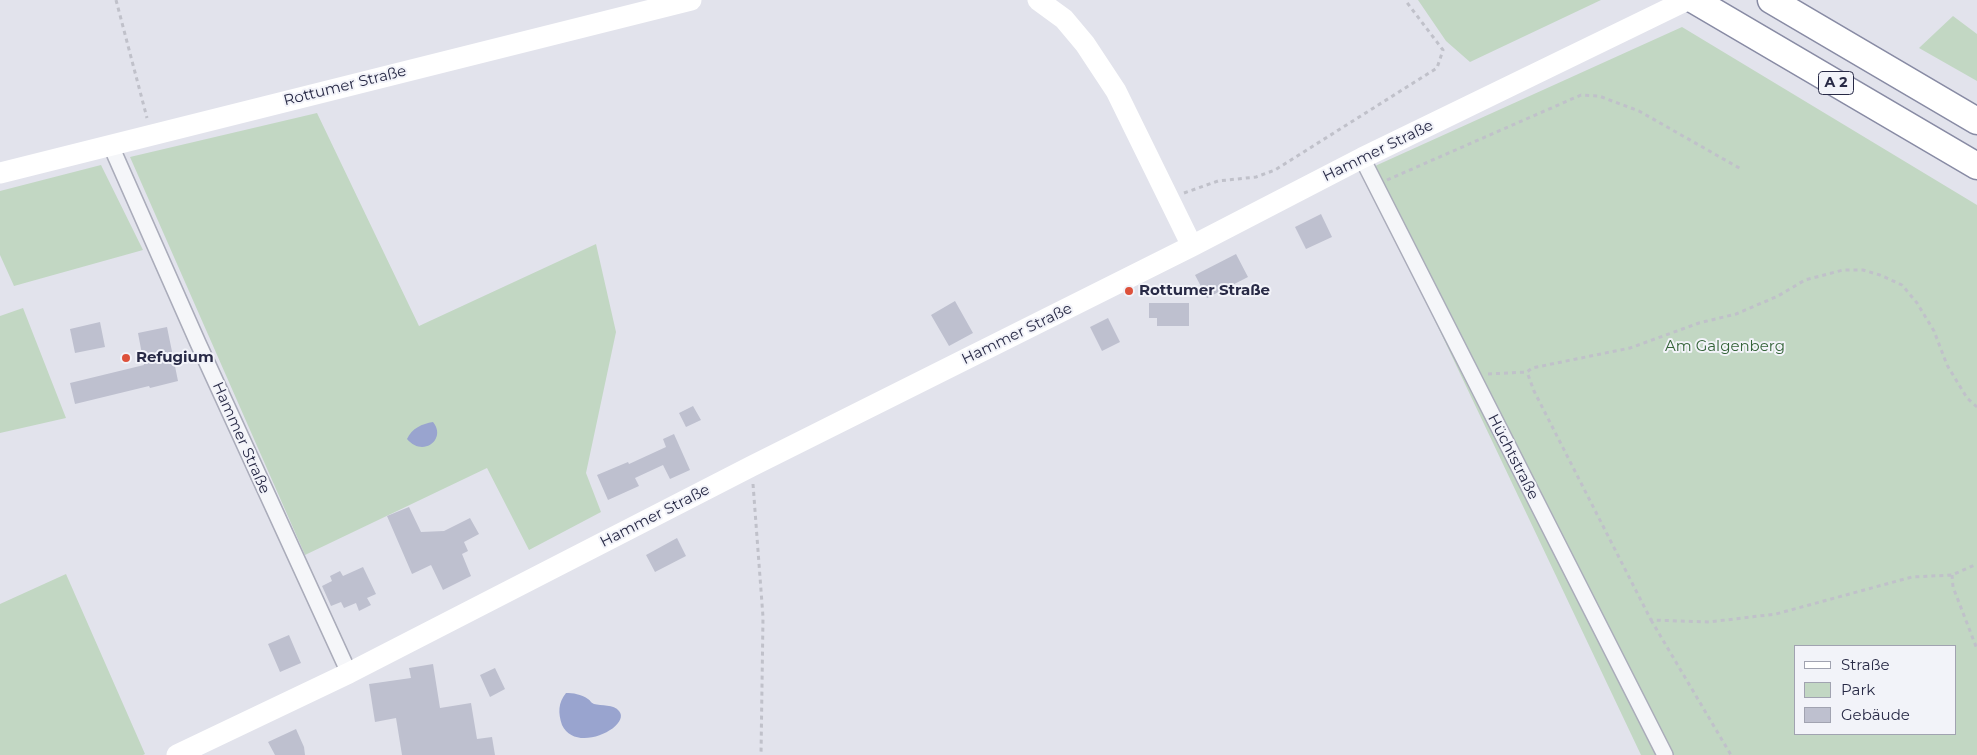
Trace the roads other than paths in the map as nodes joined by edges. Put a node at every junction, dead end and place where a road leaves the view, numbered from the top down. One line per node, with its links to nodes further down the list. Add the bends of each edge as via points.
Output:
1 (691, 0): 7 (main road, Rottumer Straße)
2 (1038, 0): 11 (main road, via 1064,19 1086,44 1116,90)
3 (1686, 0): 8 (main road, Hammer Straße)
4 (1694, 0): 9 (highway, A 2)
5 (1771, 0): 6 (highway, A 2)
6 (1977, 121)
7 (111, 146): 10 (main road, Rottumer Straße); 12 (street, Hammer Straße)
8 (1362, 158): 11 (main road, Hammer Straße); 14 (street, Hüchtstraße)
9 (1977, 166)
10 (0, 173)
11 (1192, 246): 12 (main road, Hammer Straße, via 752,466)
12 (349, 673): 13 (main road, Hammer Straße)
13 (177, 755)
14 (1665, 755)

